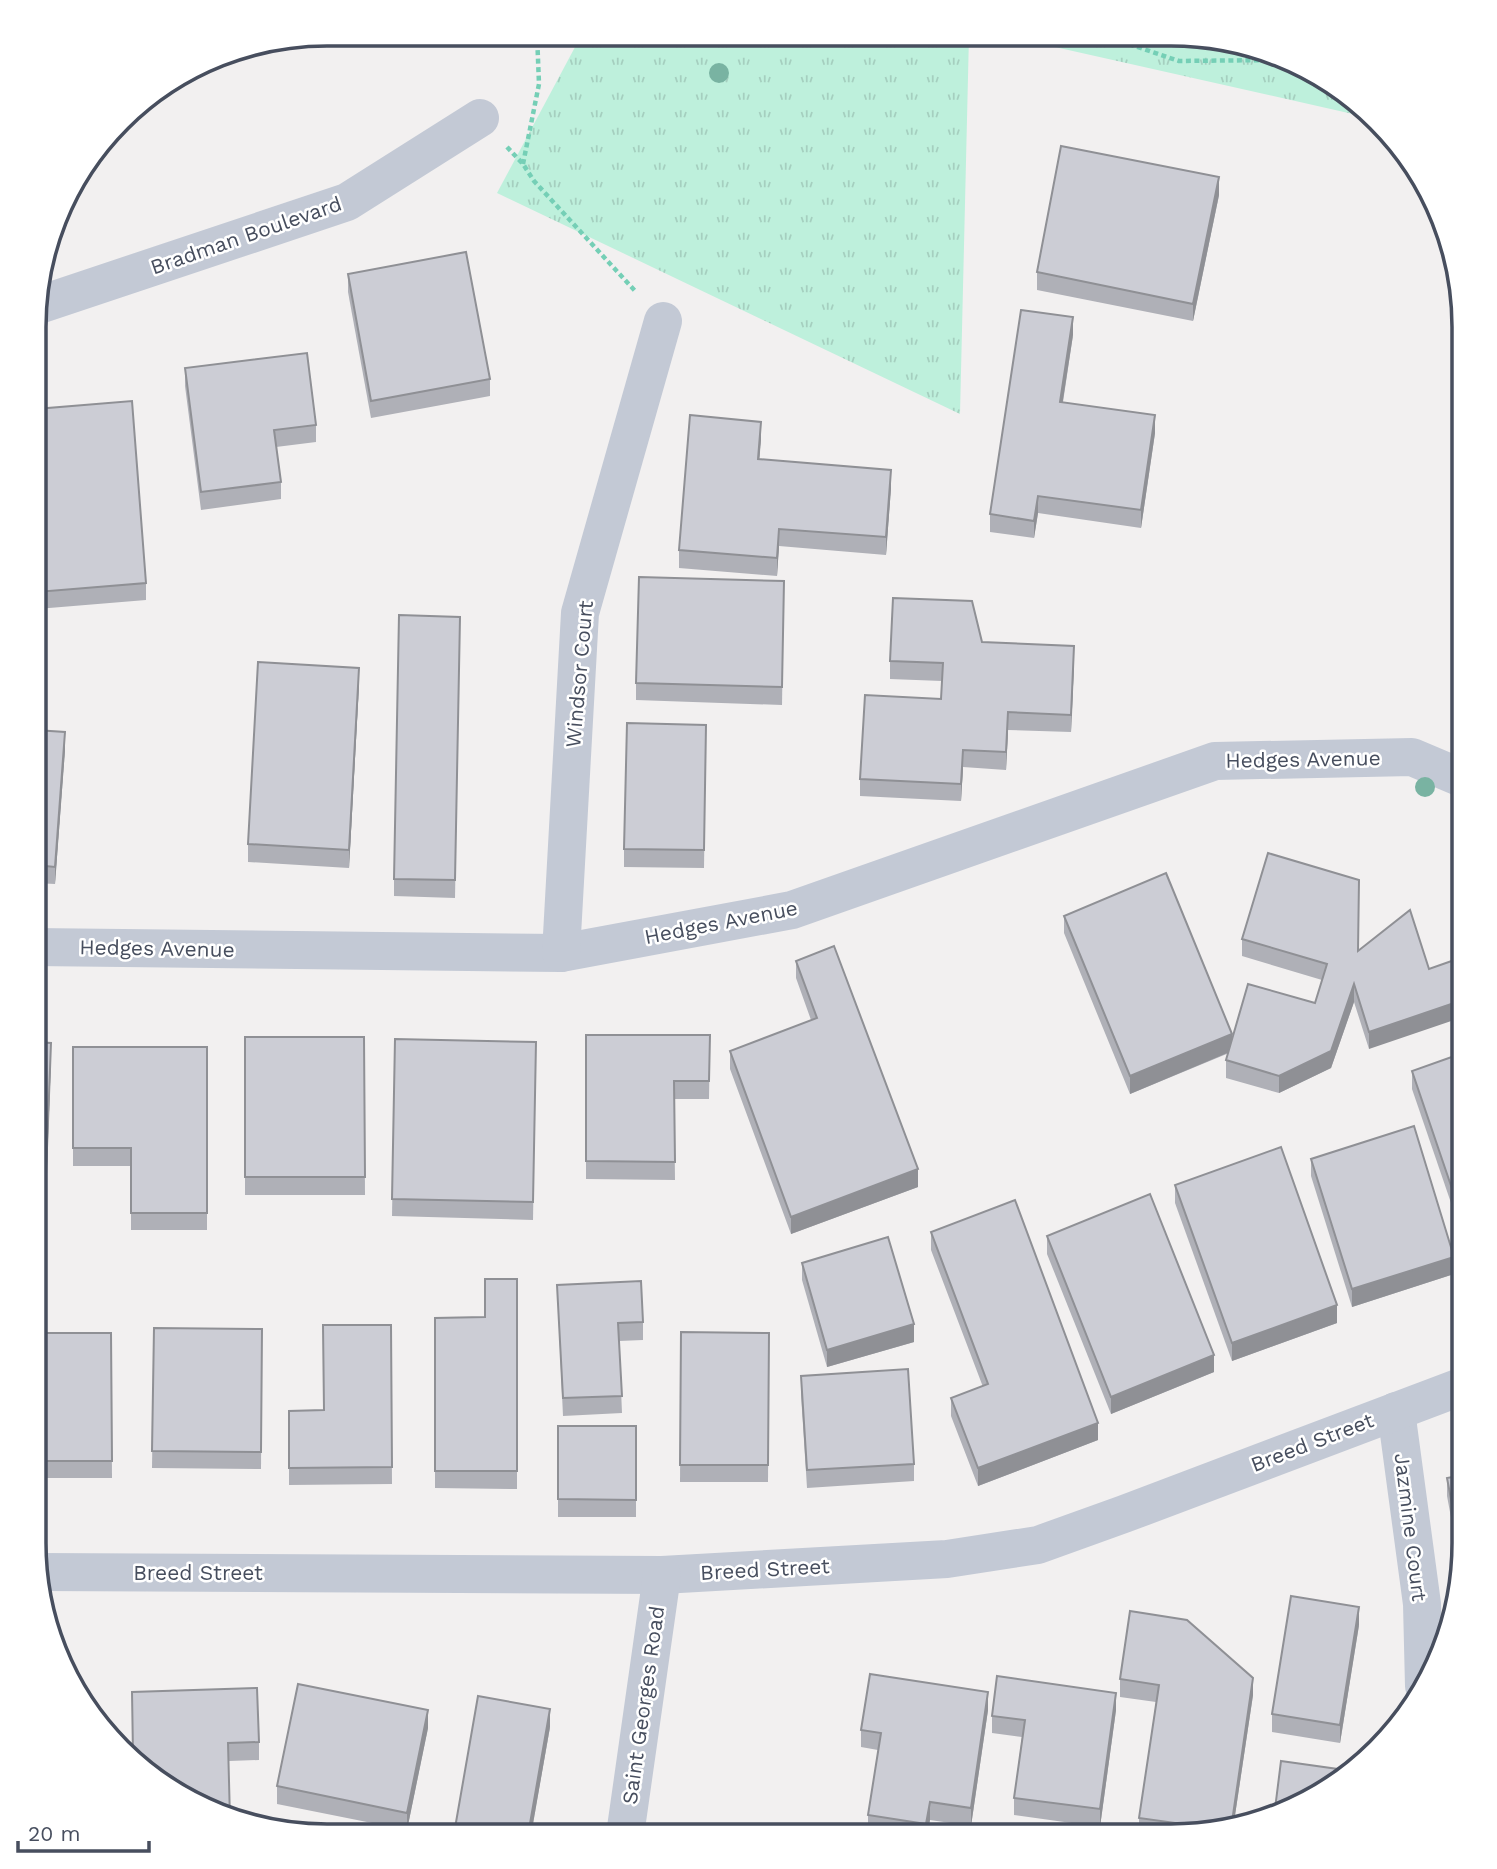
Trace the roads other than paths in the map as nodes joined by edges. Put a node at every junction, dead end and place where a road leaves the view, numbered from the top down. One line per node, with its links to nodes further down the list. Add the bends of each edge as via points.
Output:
1 (480, 118): 2 (street, Bradman Boulevard, via 347,202)
2 (47, 302)
3 (663, 321): 6 (street, Windsor Court, via 580,613)
4 (1452, 774): 6 (street, Hedges Avenue, via 1412,757 1215,761 792,911)
5 (46, 947): 6 (street, Hedges Avenue)
6 (561, 953)
7 (1452, 1390): 8 (street, Breed Street)
8 (1396, 1411): 10 (street, Breed Street, via 1038,1545 947,1559); 11 (street, Jazmine Court, via 1422,1604)
9 (47, 1572): 10 (street, Breed Street)
10 (662, 1575): 12 (street, Saint Georges Road)
11 (1424, 1666)
12 (627, 1824)

